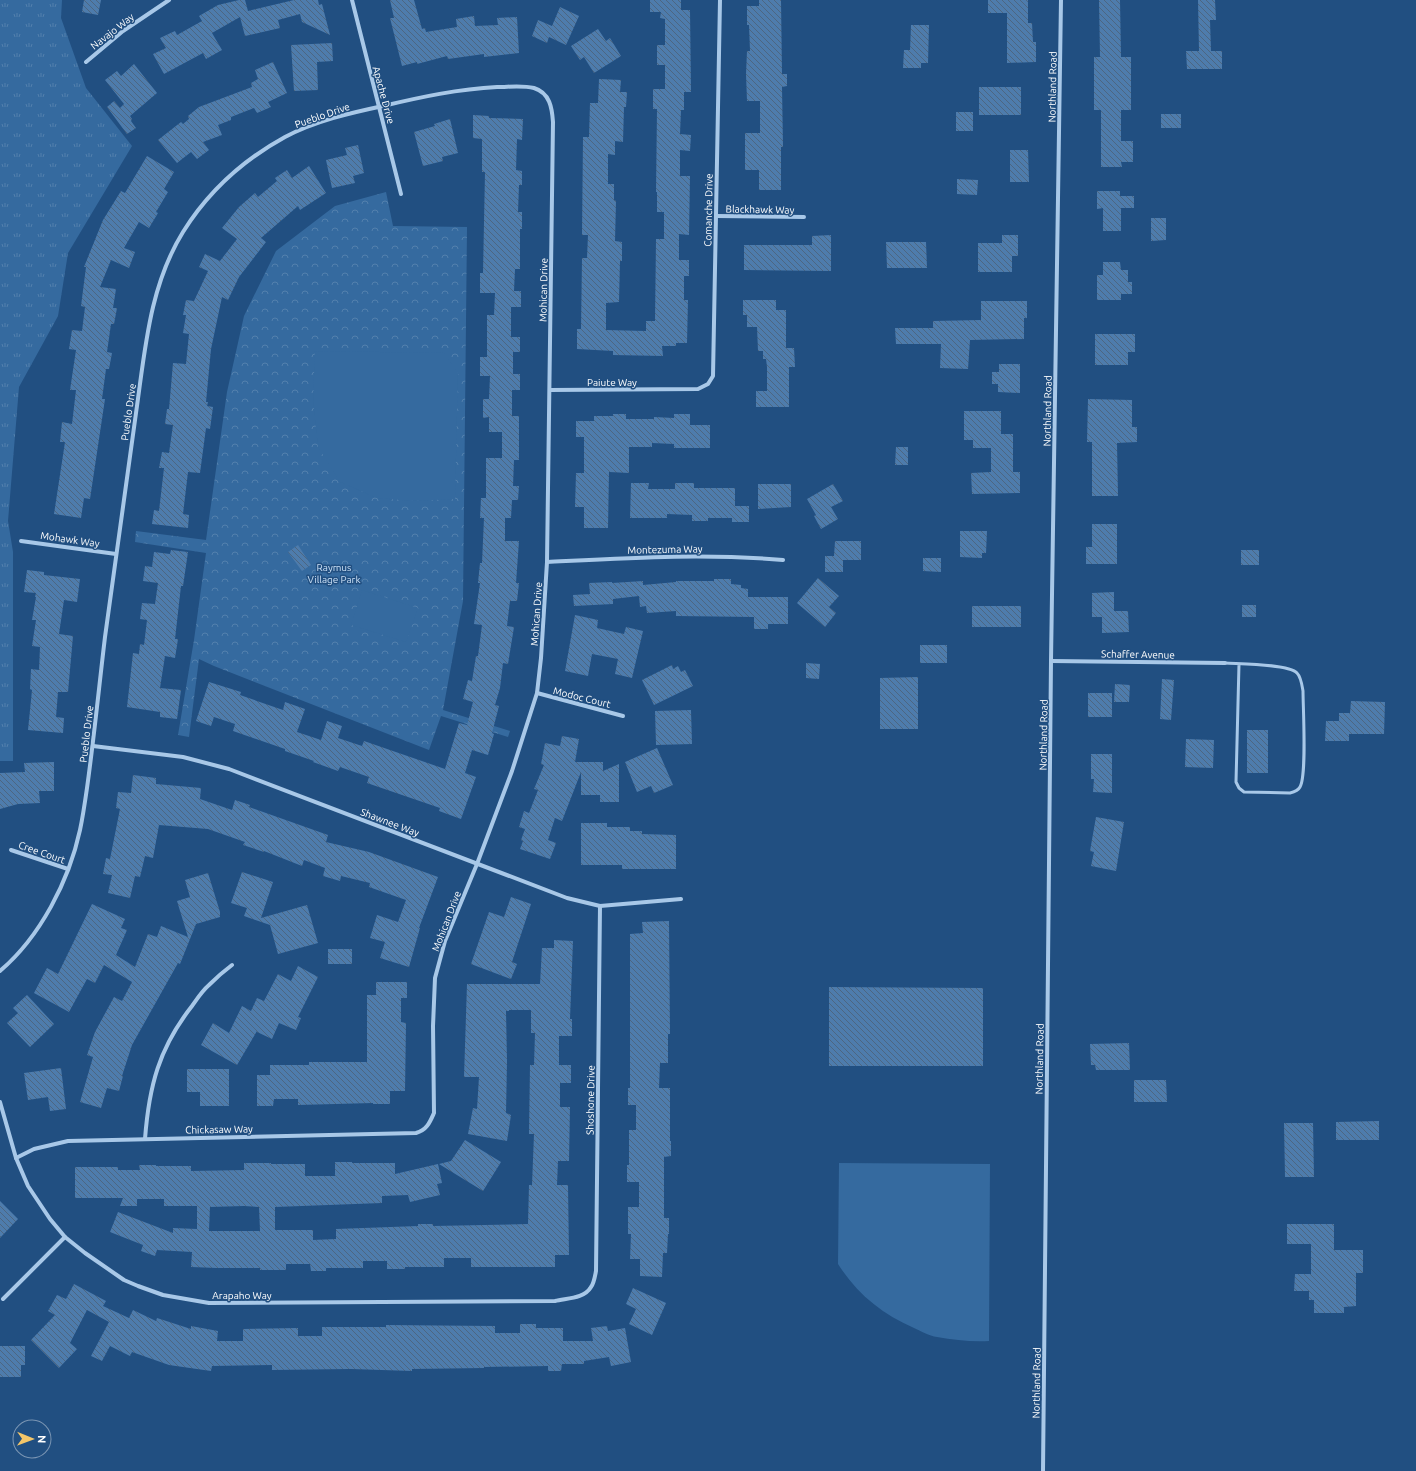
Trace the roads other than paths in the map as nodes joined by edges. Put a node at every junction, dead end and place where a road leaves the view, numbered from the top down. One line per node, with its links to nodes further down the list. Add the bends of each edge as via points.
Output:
1 (169, 0): 5 (street, Navajo Way, via 123,31)
2 (352, 0): 7 (street, Apache Drive)
3 (720, 0): 9 (street, Comanche Drive)
4 (1061, 0): 17 (street, Northland Road)
5 (86, 62)
6 (534, 88): 7 (street, Pueblo Drive, via 518,86 458,90); 12 (street, Mohican Drive, via 549,99 553,122)
7 (380, 107): 8 (street, Apache Drive); 14 (street, Pueblo Drive, via 311,125 286,136 253,157 221,184 183,232 164,269 148,324)
8 (401, 194)
9 (716, 216): 10 (street, Blackhawk Way); 11 (street, Comanche Drive, via 713,376 708,384 698,389)
10 (804, 217)
11 (675, 389): 12 (street, Paiute Way)
12 (550, 390): 16 (street, Mohican Drive)
13 (21, 541): 14 (street, Mohawk Way)
14 (116, 554): 22 (street, Pueblo Drive)
15 (783, 560): 16 (street, Montezuma Way, via 740,556)
16 (547, 562): 20 (street, Mohican Drive)
17 (1051, 661): 18 (street, Schaffer Avenue); 37 (street, Northland Road)
18 (1225, 663): 19 (lane)
19 (1238, 664): 19 (lane, via 1286,668 1297,673 1302,682 1304,774 1300,788 1296,792 1244,792 1238,788)
20 (537, 693): 21 (street, Modoc Court); 24 (street, Mohican Drive, via 512,771)
21 (623, 716)
22 (93, 746): 24 (street, Shawnee Way, via 183,757 229,769); 25 (street, Pueblo Drive, via 80,832)
23 (11, 850): 25 (street, Cree Court)
24 (477, 864): 27 (street, Shawnee Way, via 567,898); 31 (street, Mohican Drive, via 445,941 435,978 434,1113)
25 (68, 869): 29 (street, Pueblo Drive, via 52,906 36,932)
26 (681, 899): 27 (street, Shawnee Way)
27 (600, 906): 35 (street, Shoshone Drive, via 596,1271 592,1286)
28 (232, 965): 32 (street, via 208,986 182,1019 163,1051 152,1082)
29 (0, 971)
30 (0, 1102): 33 (street, Arapaho Way)
31 (425, 1128): 32 (street, Chickasaw Way, via 416,1133)
32 (145, 1139): 33 (street, Chickasaw Way, via 68,1141 34,1149)
33 (16, 1158): 34 (street, Arapaho Way, via 28,1186)
34 (65, 1237): 35 (street, Arapaho Way, via 124,1280 163,1296 209,1303 555,1301); 36 (street)
35 (587, 1292)
36 (3, 1299)
37 (1043, 1471)

